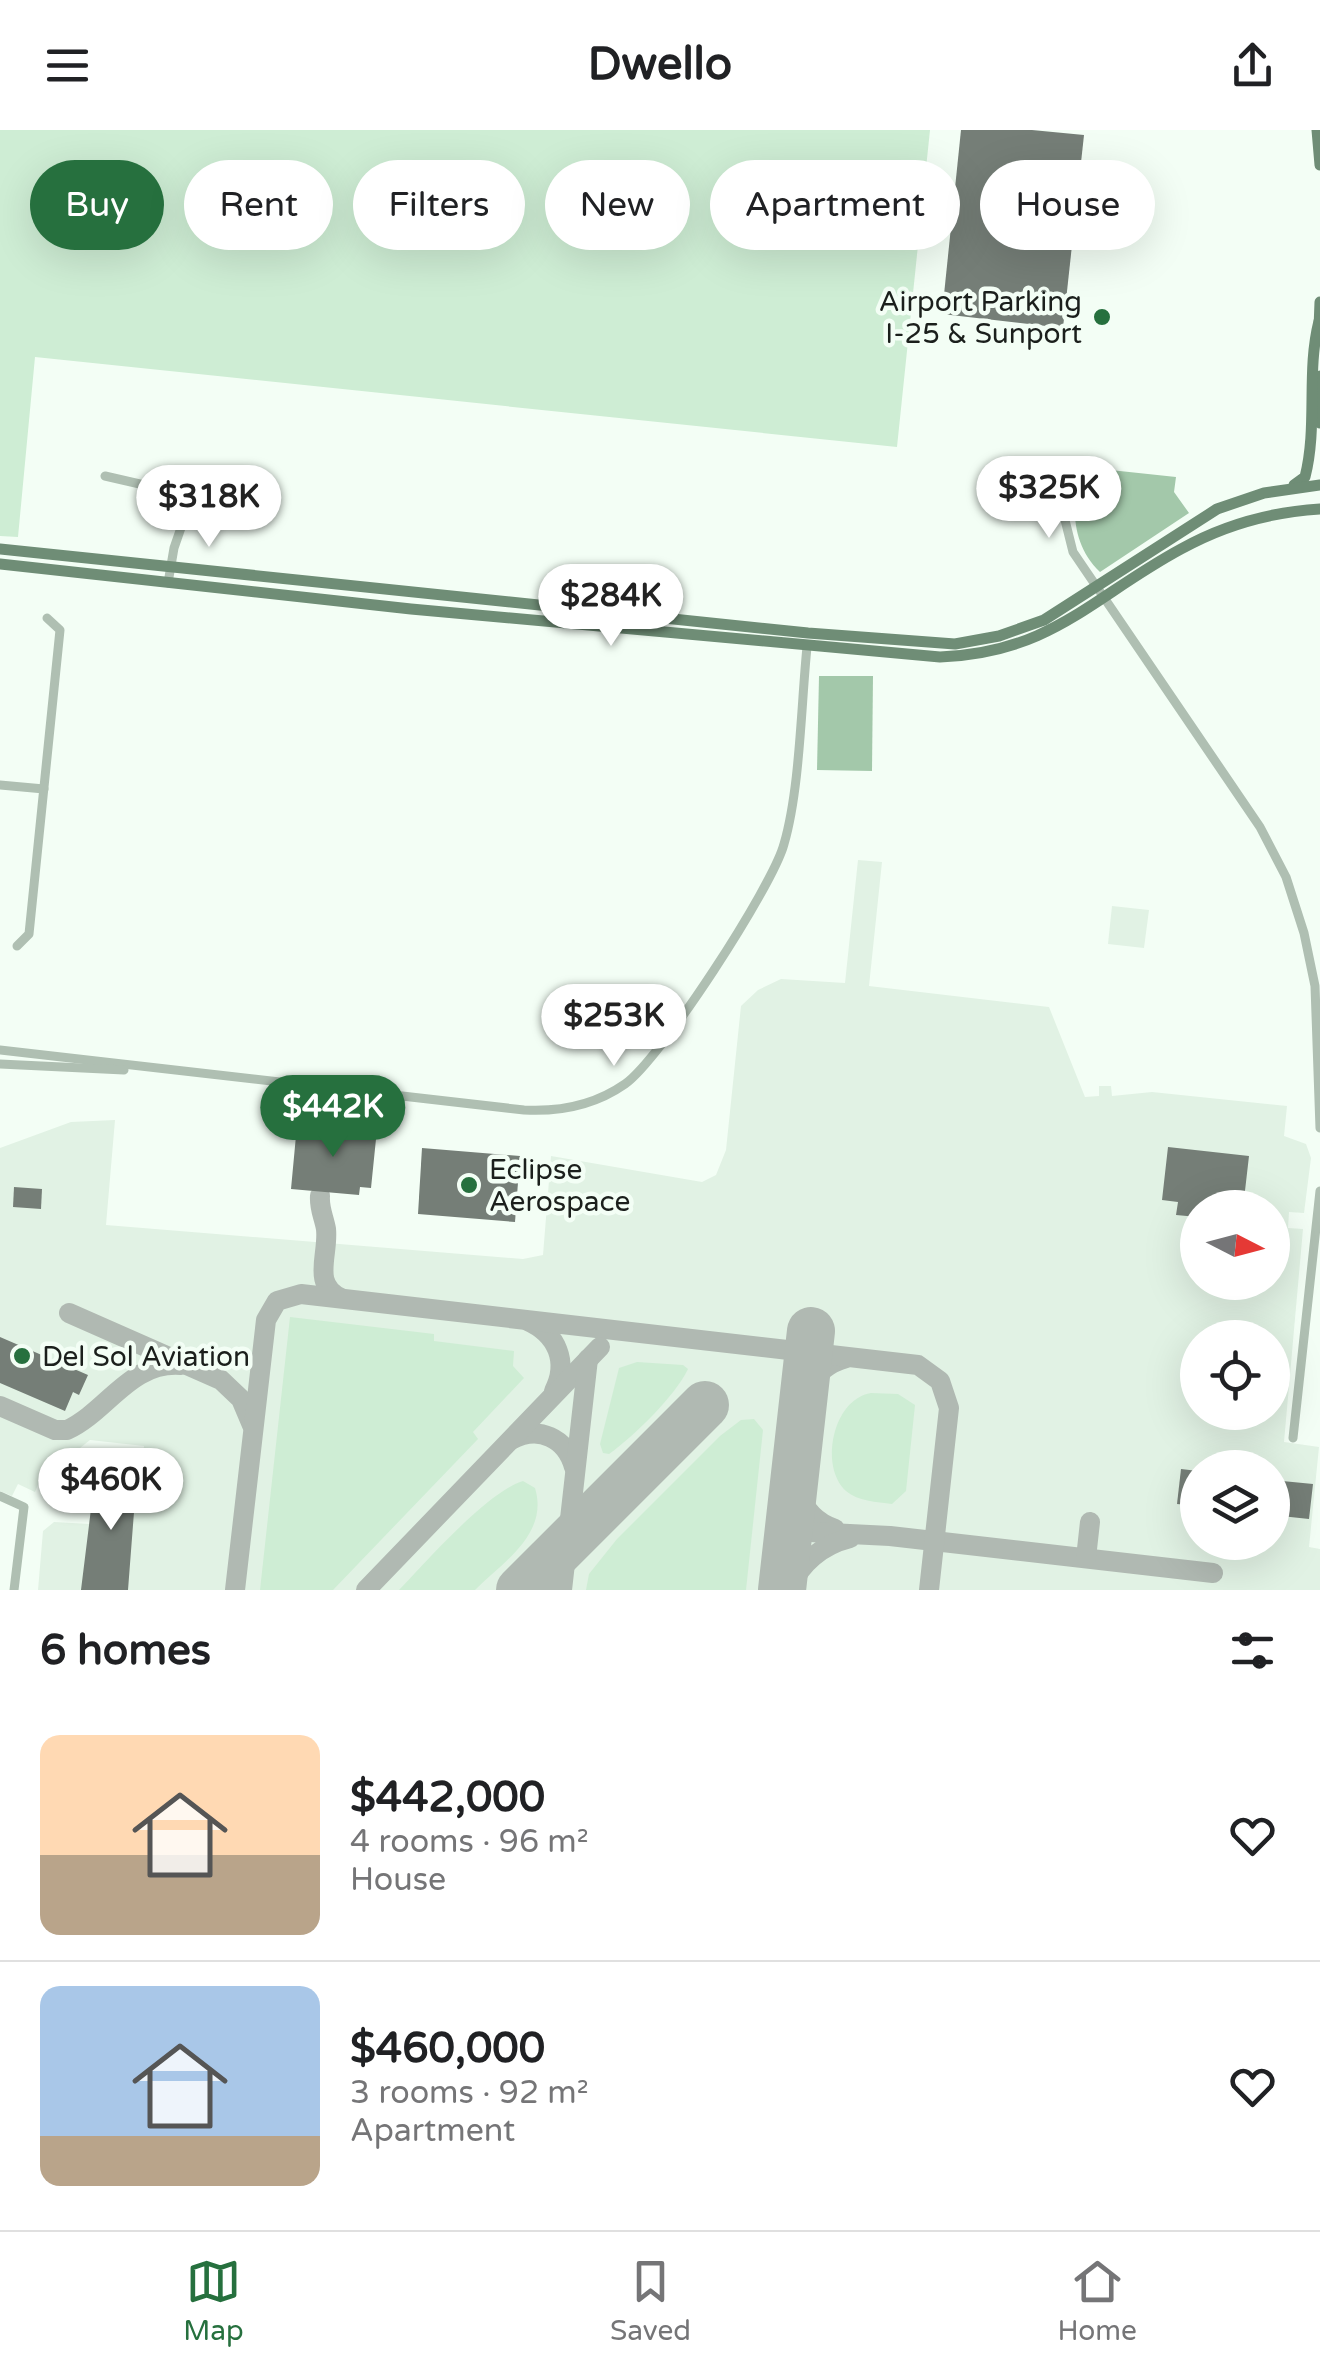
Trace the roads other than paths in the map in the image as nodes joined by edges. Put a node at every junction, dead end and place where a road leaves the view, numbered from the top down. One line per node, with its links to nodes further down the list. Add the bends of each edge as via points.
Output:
1 (1318, 130): 2 (main road)
2 (1320, 165)
3 (1320, 302): 4 (main road)
4 (1318, 321): 5 (main road); 9 (main road, via 1308,466 1300,481)
5 (1320, 423)
6 (1067, 464): 15 (street, via 1066,532)
7 (105, 476): 13 (street, via 192,496)
8 (1320, 485): 9 (main road)
9 (1280, 490): 15 (main road, via 1202,517)
10 (1320, 509): 15 (main road, via 1255,519 1209,535)
11 (0, 549): 13 (main road)
12 (0, 564): 14 (main road)
13 (170, 566): 14 (street); 17 (main road)
14 (168, 583): 18 (main road)
15 (1100, 594): 17 (main road, via 1029,626 970,642); 18 (main road, via 1050,632 987,653 924,657); 25 (street, via 1260,828 1291,890 1314,986)
16 (47, 618): 20 (street, via 60,630)
17 (808, 633): 18 (main road)
18 (807, 647): 24 (street, via 781,855 657,1052 626,1084 576,1106 538,1111)
19 (0, 785): 20 (street)
20 (44, 789): 21 (street, via 29,934)
21 (17, 946)
22 (0, 1050): 24 (street)
23 (0, 1066): 24 (street)
24 (146, 1070)
25 (1320, 1128)
26 (1320, 1191): 27 (street)
27 (1293, 1438)
28 (0, 1496): 29 (street, via 24,1507)
29 (14, 1590)

